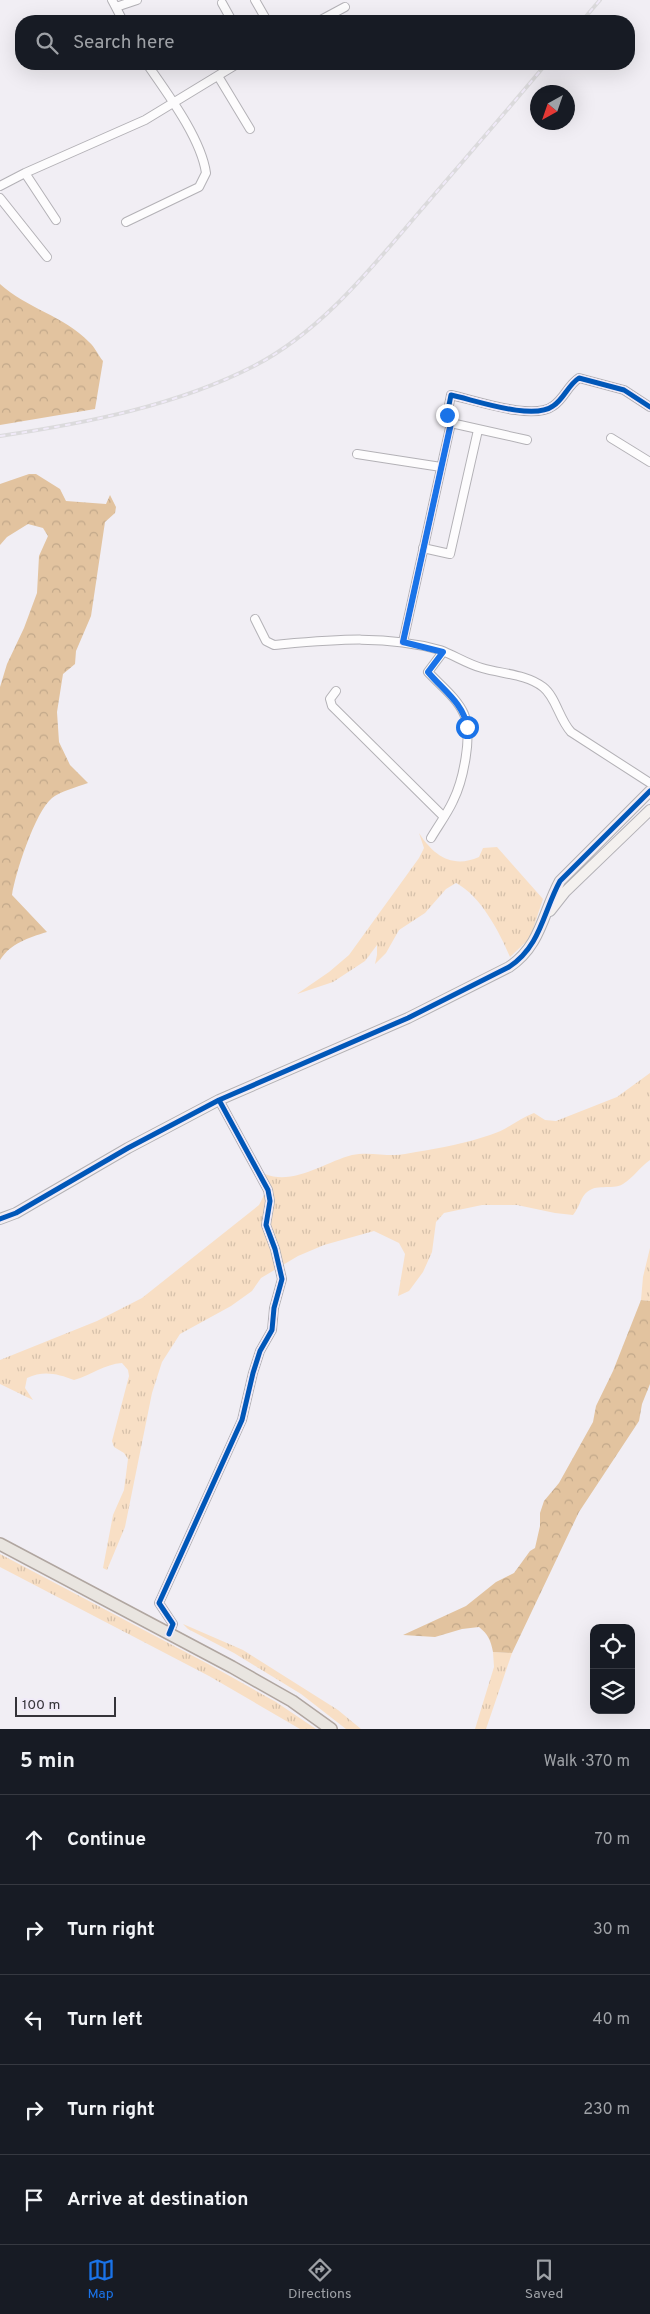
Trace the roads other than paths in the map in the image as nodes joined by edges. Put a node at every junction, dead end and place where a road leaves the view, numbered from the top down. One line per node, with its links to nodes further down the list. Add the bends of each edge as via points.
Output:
1 (137, 0): 4 (street)
2 (255, 0): 7 (street)
3 (222, 2): 6 (street)
4 (114, 4)
5 (345, 7): 8 (street)
6 (229, 15)
7 (264, 15)
8 (330, 15)
9 (151, 70): 12 (street)
10 (228, 70): 11 (street)
11 (218, 76): 12 (street); 13 (street)
12 (174, 103): 14 (street, via 117,133); 18 (street, via 204,165 204,180 199,187)
13 (250, 129)
14 (25, 173): 15 (street); 17 (street)
15 (0, 186)
16 (0, 198): 19 (street)
17 (56, 220)
18 (126, 222)
19 (47, 257)
20 (650, 407): 21 (street, via 624,390 580,378 574,381 560,401 542,412 528,412 451,395 447,415)
21 (451, 423): 22 (street); 27 (street)
22 (478, 430): 24 (street); 28 (street, via 450,554)
23 (611, 438): 26 (street)
24 (527, 440)
25 (356, 454): 27 (street)
26 (650, 462)
27 (441, 467): 28 (street)
28 (423, 548): 30 (street)
29 (254, 619): 30 (street, via 266,641 274,645 356,638)
30 (403, 642): 31 (street)
31 (443, 652): 33 (street, via 543,687 563,724 571,732); 36 (street, via 428,672 460,706 467,732 460,783)
32 (336, 691): 36 (street, via 330,699 332,706)
33 (650, 783)
34 (648, 796): 38 (street, via 560,881)
35 (650, 810): 38 (street, via 570,886)
36 (444, 817): 37 (street)
37 (431, 838)
38 (546, 916): 39 (street, via 522,959 510,968 408,1018)
39 (219, 1100): 40 (street, via 128,1148 24,1209); 42 (street, via 268,1190 270,1200 266,1226 282,1279 272,1330 252,1373 242,1420 160,1603 173,1624)
40 (0, 1219)
41 (0, 1544): 42 (main road)
42 (170, 1634): 43 (main road, via 292,1701)
43 (331, 1729)

